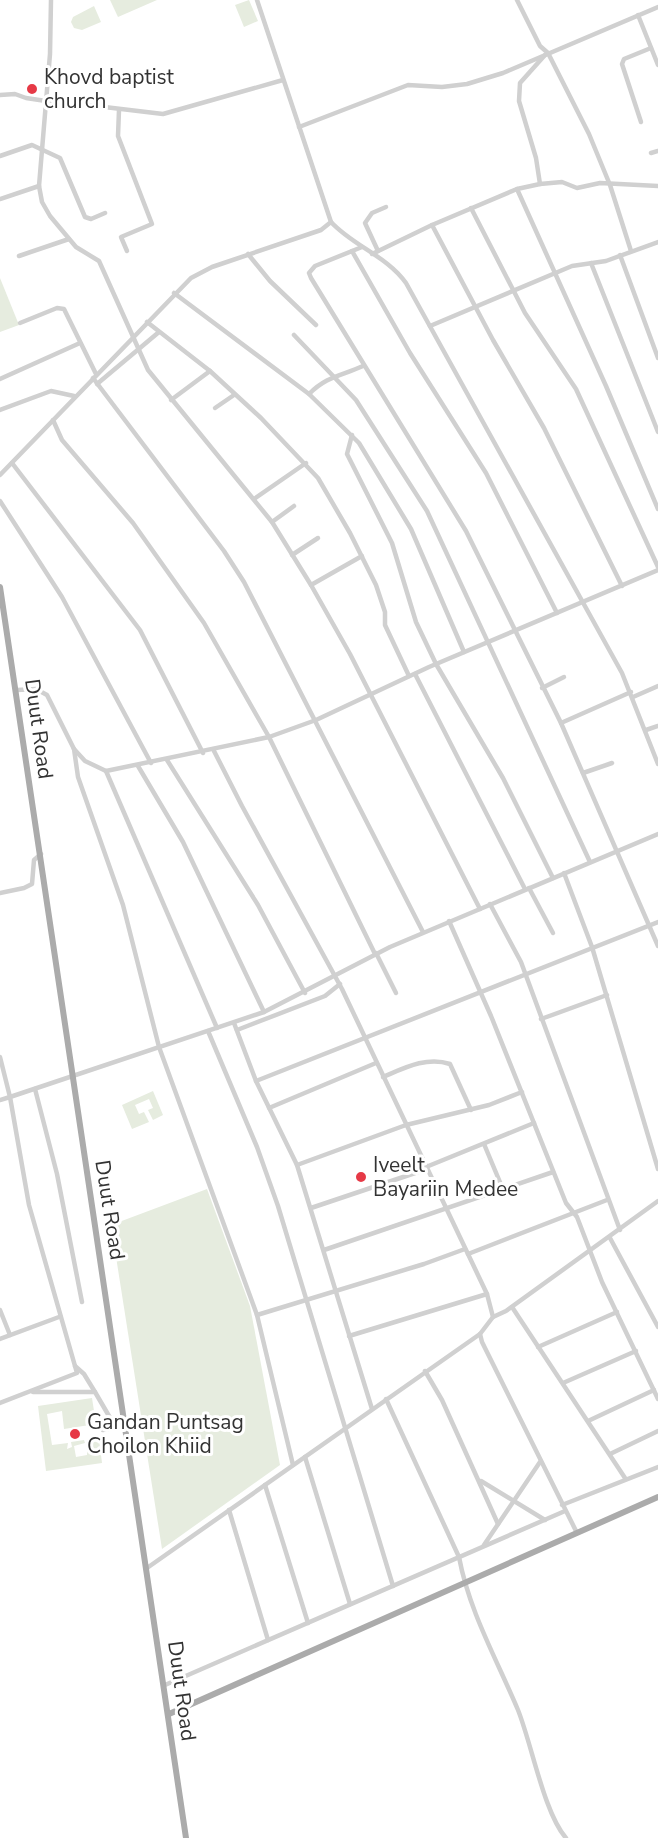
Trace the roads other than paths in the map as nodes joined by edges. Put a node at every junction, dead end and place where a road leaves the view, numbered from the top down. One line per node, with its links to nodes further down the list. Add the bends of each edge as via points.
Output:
1 (51, 0): 11 (street)
2 (257, 0): 9 (street)
3 (517, 0): 7 (street, via 540,46)
4 (658, 6): 5 (street)
5 (638, 15): 6 (street); 7 (street)
6 (651, 48): 8 (street); 13 (street, via 624,59 622,64)
7 (548, 52): 14 (street, via 467,84 408,85); 19 (street, via 520,83 519,101); 20 (street, via 589,134)
8 (658, 65)
9 (283, 80): 12 (street, via 168,114); 14 (street)
10 (0, 95): 11 (street)
11 (46, 100): 12 (street); 15 (street)
12 (119, 110): 33 (street, via 118,136 152,224 121,237)
13 (640, 122)
14 (299, 127): 28 (street)
15 (42, 149): 18 (street, via 29,145); 21 (street); 27 (street, via 63,161 85,217 91,219)
16 (658, 151): 17 (street)
17 (651, 153)
18 (0, 156)
19 (540, 184): 20 (street, via 562,182 577,188); 23 (street)
20 (609, 185): 22 (street); 36 (street)
21 (39, 186): 24 (street); 30 (street, via 47,211)
22 (658, 186)
23 (517, 189): 26 (street); 42 (street)
24 (0, 200)
25 (386, 207): 35 (street, via 372,213 365,223)
26 (471, 208): 29 (street); 43 (street)
27 (105, 213)
28 (331, 222): 32 (street); 37 (street, via 321,230)
29 (432, 225): 35 (street); 45 (street)
30 (69, 238): 40 (street); 52 (street, via 99,261)
31 (658, 242): 36 (street)
32 (362, 247): 34 (street); 38 (street)
33 (127, 251)
34 (352, 251): 56 (street, via 315,266 309,273); 87 (street, via 410,353 486,473)
35 (378, 251): 38 (street)
36 (631, 251): 39 (street)
37 (248, 254): 44 (street, via 203,271); 48 (street)
38 (372, 254): 49 (street, via 403,279)
39 (621, 255): 41 (street); 55 (street)
40 (20, 256)
41 (591, 263): 42 (street); 69 (street)
42 (554, 274): 43 (street); 77 (street)
43 (514, 292): 45 (street); 82 (street, via 576,389)
44 (174, 293): 46 (street); 62 (street)
45 (475, 308): 49 (street); 84 (street, via 544,428)
46 (147, 322): 50 (street); 52 (street)
47 (20, 324): 53 (street, via 57,308 64,309)
48 (316, 325)
49 (430, 326): 86 (street)
50 (159, 332): 54 (street); 57 (street)
51 (294, 335): 59 (street)
52 (132, 337): 54 (street); 58 (street)
53 (80, 343): 58 (street); 60 (street)
54 (139, 348): 61 (street); 65 (street, via 148,370)
55 (658, 358)
56 (363, 366): 59 (street); 88 (street, via 466,531)
57 (210, 371): 63 (street); 65 (street)
58 (95, 376): 61 (street); 64 (street)
59 (332, 377): 62 (street); 89 (street, via 375,426 427,511)
60 (0, 379)
61 (97, 384): 100 (street, via 234,566)
62 (309, 394): 70 (street)
63 (234, 395): 66 (street); 72 (street)
64 (74, 396): 67 (street, via 51,391); 68 (street)
65 (171, 400): 74 (street)
66 (215, 408)
67 (0, 410)
68 (53, 420): 71 (street); 104 (street, via 62,440 169,570 204,622)
69 (658, 432)
70 (352, 435): 90 (street, via 411,529); 91 (street, via 347,454 392,543 416,622)
71 (12, 463): 73 (street); 107 (street, via 140,630)
72 (306, 463): 74 (street); 81 (street, via 334,503)
73 (0, 475)
74 (254, 499): 78 (street)
75 (0, 501): 109 (street, via 62,597)
76 (294, 506): 78 (street)
77 (658, 509)
78 (272, 522): 80 (street)
79 (318, 538): 80 (street)
80 (292, 555): 83 (street)
81 (362, 556): 83 (street); 93 (street)
82 (658, 568): 84 (street)
83 (311, 585): 98 (street)
84 (622, 586): 86 (street)
85 (0, 587): 97 (main road, Duut Road)
86 (583, 602): 87 (street); 99 (street)
87 (557, 613): 88 (street)
88 (513, 632): 89 (street); 96 (street)
89 (489, 642): 90 (street); 118 (street)
90 (464, 652): 91 (street)
91 (436, 664): 92 (street); 120 (street, via 503,778)
92 (415, 674): 93 (street); 121 (street)
93 (409, 676): 98 (street)
94 (564, 677): 96 (street)
95 (658, 686): 99 (street)
96 (542, 688): 101 (street)
97 (17, 690): 105 (street, via 36,689 46,695); 117 (main road, Duut Road)
98 (370, 694): 100 (street); 124 (street)
99 (632, 694): 101 (street); 103 (street)
100 (316, 720): 104 (street); 128 (street)
101 (561, 723): 114 (street)
102 (658, 726): 103 (street)
103 (645, 730): 111 (street)
104 (269, 737): 106 (street); 132 (street)
105 (74, 749): 113 (street, via 85,761); 147 (street, via 78,777 123,905)
106 (214, 751): 107 (street); 134 (street)
107 (203, 753): 108 (street)
108 (166, 760): 109 (street); 137 (street, via 258,904)
109 (151, 763): 112 (street)
110 (612, 763): 114 (street)
111 (658, 764)
112 (138, 766): 113 (street); 140 (street, via 183,842)
113 (106, 771): 143 (street)
114 (583, 773): 116 (street)
115 (658, 834): 116 (street)
116 (617, 851): 118 (street); 127 (street)
117 (40, 854): 122 (street, via 34,860 32,884); 150 (main road, Duut Road)
118 (590, 862): 119 (street)
119 (564, 873): 120 (street); 130 (street)
120 (553, 878): 121 (street)
121 (527, 889): 123 (street); 129 (street)
122 (0, 892)
123 (490, 904): 124 (street); 133 (street)
124 (480, 909): 125 (street)
125 (449, 921): 128 (street); 136 (street)
126 (658, 922): 127 (street)
127 (650, 926): 130 (street); 131 (street)
128 (423, 932): 132 (street)
129 (553, 933)
130 (592, 946): 133 (street); 139 (street)
131 (658, 946)
132 (376, 954): 134 (street); 138 (street)
133 (525, 974): 136 (street); 141 (street)
134 (335, 976): 135 (street); 137 (street)
135 (340, 984): 144 (street, via 325,996); 146 (street)
136 (481, 992): 146 (street); 154 (street)
137 (305, 993): 140 (street)
138 (396, 993)
139 (607, 995): 141 (street); 164 (street)
140 (264, 1012): 142 (street)
141 (541, 1019): 167 (street)
142 (234, 1023): 143 (street); 144 (street)
143 (218, 1028): 145 (street)
144 (237, 1030): 152 (street)
145 (208, 1031): 147 (street); 179 (street, via 257,1147)
146 (365, 1038): 149 (street); 152 (street)
147 (159, 1047): 150 (street); 184 (street)
148 (0, 1057): 155 (street)
149 (376, 1063): 151 (street); 157 (street)
150 (73, 1076): 153 (street); 205 (main road, Duut Road)
151 (383, 1077): 158 (street, via 424,1062 450,1064); 160 (street)
152 (256, 1081): 157 (street)
153 (35, 1089): 155 (street); 180 (street, via 57,1174)
154 (522, 1092): 158 (street); 159 (street)
155 (10, 1097): 156 (street); 185 (street, via 29,1205)
156 (0, 1100)
157 (269, 1108): 162 (street)
158 (471, 1110): 160 (street)
159 (534, 1123): 161 (street); 165 (street)
160 (406, 1125): 162 (street); 163 (street)
161 (484, 1144): 163 (street); 166 (street)
162 (297, 1165): 169 (street)
163 (427, 1168): 169 (street); 170 (street)
164 (658, 1169)
165 (553, 1172): 166 (street); 171 (street)
166 (502, 1187): 170 (street)
167 (607, 1200): 171 (street); 172 (street)
168 (658, 1201): 172 (street)
169 (311, 1208): 174 (street)
170 (447, 1209): 174 (street); 175 (street)
171 (573, 1213): 175 (street); 176 (street)
172 (620, 1230): 173 (street)
173 (610, 1238): 176 (street); 187 (street)
174 (324, 1250): 177 (street)
175 (467, 1252): 177 (street); 178 (street)
176 (590, 1253): 181 (street); 183 (street)
177 (336, 1291): 179 (street); 190 (street)
178 (487, 1294): 186 (street); 190 (street)
179 (308, 1300): 184 (street); 207 (street)
180 (82, 1302)
181 (512, 1307): 186 (street); 192 (street)
182 (0, 1310): 189 (street)
183 (617, 1312): 192 (street); 193 (street)
184 (257, 1315): 213 (street)
185 (59, 1317): 189 (street); 194 (street)
186 (493, 1317): 188 (street)
187 (658, 1327)
188 (480, 1334): 195 (street); 212 (street)
189 (10, 1335): 191 (street)
190 (349, 1336): 203 (street)
191 (0, 1339)
192 (538, 1347): 196 (street)
193 (636, 1351): 196 (street); 197 (street)
194 (74, 1365): 198 (street, via 77,1373); 199 (street)
195 (425, 1371): 200 (street); 216 (street)
196 (563, 1383): 204 (street)
197 (654, 1390): 201 (street); 204 (street)
198 (27, 1392): 199 (street); 202 (street)
199 (95, 1392): 206 (street)
200 (386, 1399): 203 (street); 227 (street)
201 (658, 1399)
202 (0, 1403)
203 (372, 1409): 207 (street)
204 (588, 1421): 210 (street)
205 (125, 1426): 206 (street); 228 (main road, Duut Road)
206 (116, 1428): 208 (street)
207 (344, 1428): 211 (street); 230 (street)
208 (103, 1430)
209 (658, 1431): 210 (street)
210 (609, 1454): 215 (street)
211 (305, 1457): 213 (street); 231 (street)
212 (540, 1462): 219 (street); 220 (street)
213 (293, 1465): 217 (street)
214 (658, 1467): 215 (street)
215 (625, 1478): 220 (street)
216 (480, 1480): 219 (street); 224 (street)
217 (265, 1485): 221 (street); 232 (street)
218 (658, 1497): 225 (main road)
219 (514, 1501): 223 (street); 224 (street)
220 (562, 1505): 222 (street)
221 (229, 1510): 228 (street); 233 (street)
222 (565, 1511): 223 (street); 225 (street)
223 (545, 1520): 226 (street)
224 (498, 1524): 226 (street)
225 (577, 1533): 229 (main road)
226 (482, 1547): 227 (street)
227 (459, 1557): 229 (street); 230 (street)
228 (147, 1568): 234 (main road, Duut Road)
229 (464, 1584): 235 (main road); 237 (street, via 518,1710 554,1818)
230 (393, 1586): 231 (street)
231 (350, 1604): 232 (street)
232 (308, 1623): 233 (street)
233 (268, 1640): 234 (street)
234 (165, 1685): 235 (main road, Duut Road)
235 (169, 1714): 236 (main road, Duut Road)
236 (186, 1838)
237 (566, 1838)

